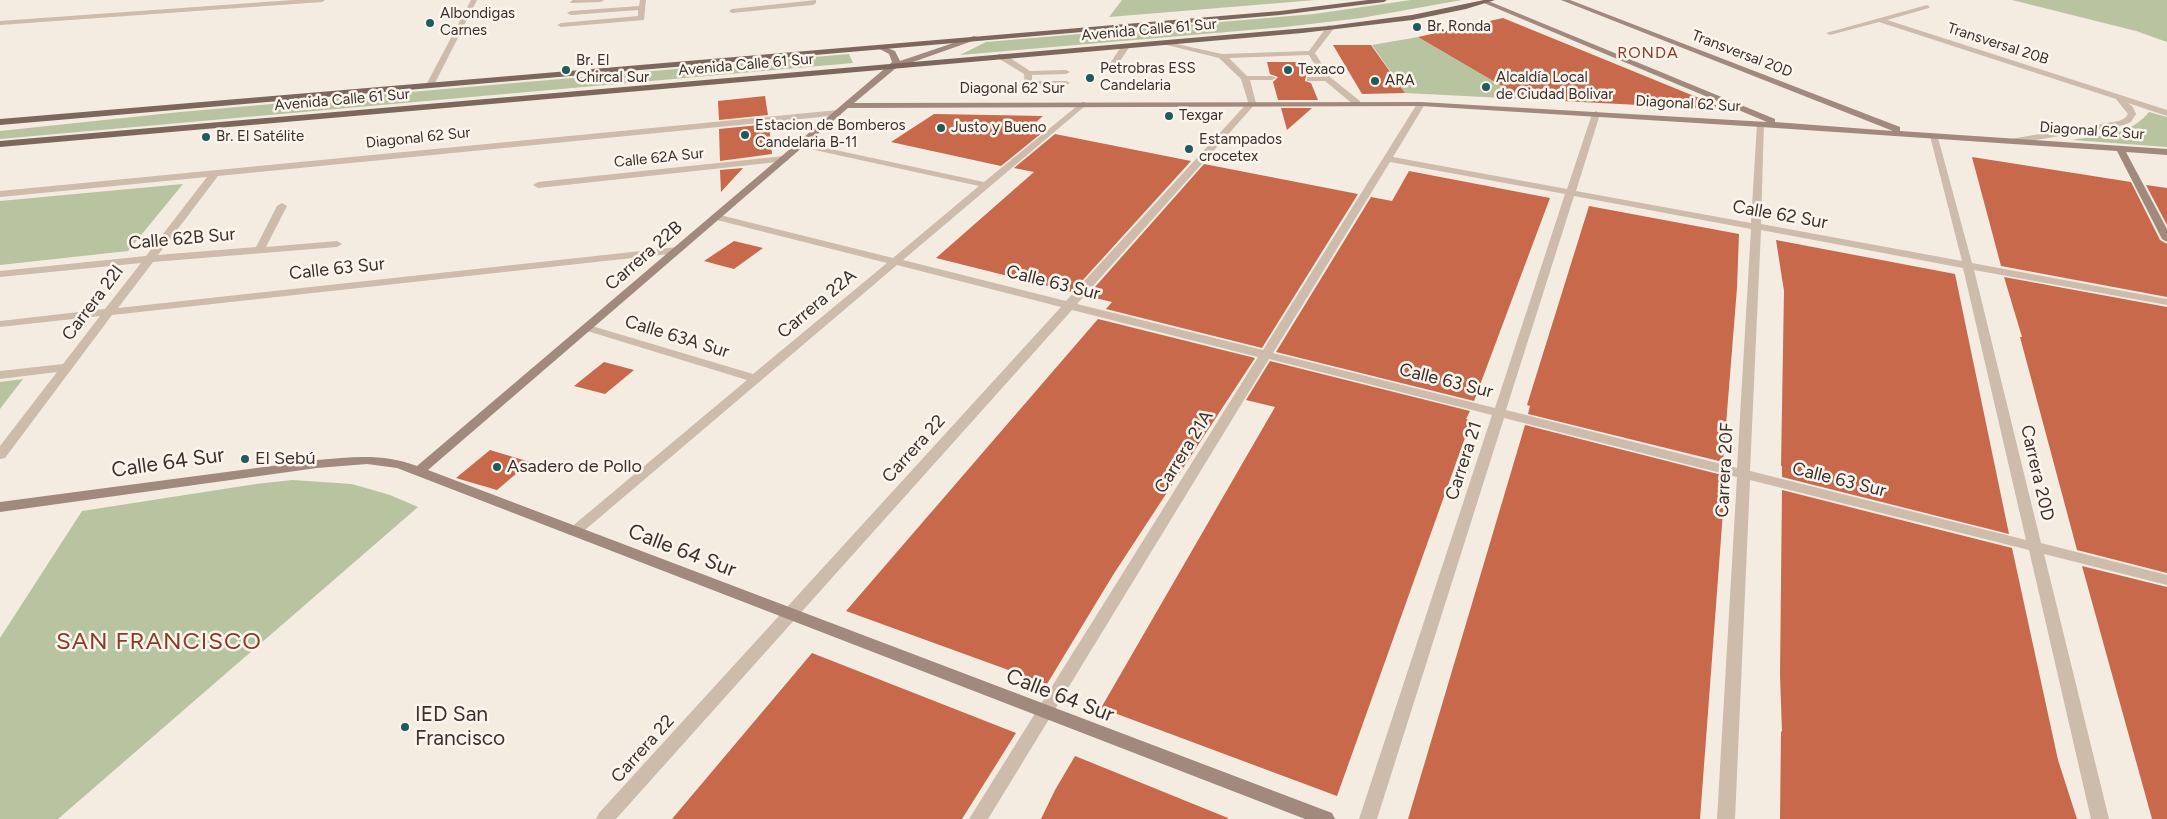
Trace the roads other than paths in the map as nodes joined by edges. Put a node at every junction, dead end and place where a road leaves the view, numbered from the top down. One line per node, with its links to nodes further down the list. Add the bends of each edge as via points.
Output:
1 (322, 0): 14 (street)
2 (474, 0): 34 (street)
3 (601, 0): 8 (street)
4 (813, 0): 11 (street, via 813,3)
5 (1384, 0): 18 (main road, Avenida Calle 61 Sur, via 1280,13)
6 (1564, 0): 47 (street, Transversal 20D)
7 (1488, 1): 16 (main road, Avenida Calle 61 Sur, via 1417,16); 46 (street)
8 (573, 2)
9 (642, 4): 12 (street); 15 (street, via 641,18)
10 (1927, 7): 13 (street)
11 (732, 11)
12 (571, 13)
13 (1880, 20): 17 (street); 35 (street, Transversal 20B)
14 (0, 23)
15 (561, 25)
16 (1332, 27): 19 (main road, Avenida Calle 61 Sur); 22 (street)
17 (1830, 33)
18 (977, 38): 21 (main road, Avenida Calle 61 Sur); 25 (street, Carrera 22B)
19 (1163, 43): 20 (main road, Avenida Calle 61 Sur); 24 (street)
20 (1126, 46): 23 (main road, Avenida Calle 61 Sur); 26 (street)
21 (880, 47): 25 (street, via 892,53 896,62); 34 (main road, Avenida Calle 61 Sur)
22 (1311, 53): 24 (street); 32 (street)
23 (1001, 56): 25 (main road, Avenida Calle 61 Sur); 28 (street)
24 (1222, 56): 29 (street)
25 (893, 66): 40 (street, Carrera 22B); 50 (main road, Avenida Calle 61 Sur)
26 (1111, 68)
27 (1066, 72): 28 (street)
28 (1028, 73): 33 (street, via 1028,84)
29 (1244, 78): 30 (street); 38 (street)
30 (1272, 78)
31 (1310, 79): 32 (street)
32 (1327, 79): 36 (street)
33 (1066, 84)
34 (430, 85): 44 (main road, Avenida Calle 61 Sur)
35 (2108, 95): 42 (street, Transversal 20B); 49 (street, Transversal 20B, via 2130,109 2132,114 2128,120)
36 (1357, 103): 38 (street, Diagonal 62 Sur); 39 (street, Diagonal 62 Sur)
37 (1082, 104): 38 (street, Diagonal 62 Sur); 40 (street, Diagonal 62 Sur); 58 (street, Carrera 22A)
38 (1252, 104): 73 (street, Carrera 22)
39 (1421, 104): 43 (street, Diagonal 62 Sur); 55 (street, Carrera 21A)
40 (846, 106): 41 (street, Carrera 22B)
41 (838, 113): 51 (street, Carrera 22B); 56 (street, Diagonal 62 Sur)
42 (2167, 113)
43 (1596, 114): 45 (street, Diagonal 62 Sur); 59 (street, Carrera 21)
44 (0, 122)
45 (1761, 124): 46 (street, Diagonal 62 Sur); 63 (street, Carrera 20F)
46 (1782, 125): 47 (street, Diagonal 62 Sur)
47 (1909, 134): 48 (street, Diagonal 62 Sur)
48 (1934, 136): 49 (street, Diagonal 62 Sur); 70 (street, Carrera 20D)
49 (2013, 141): 52 (street, Diagonal 62 Sur)
50 (0, 144)
51 (801, 144): 54 (street, Carrera 22B); 58 (street)
52 (2120, 148): 53 (street, Diagonal 62 Sur); 64 (street)
53 (2167, 152)
54 (784, 159): 57 (street, Calle 62A Sur); 62 (street, Carrera 22B)
55 (1388, 159): 59 (street, Calle 62 Sur); 77 (street, Carrera 21A)
56 (215, 173): 60 (street, Diagonal 62 Sur); 68 (street, Carrera 22I)
57 (538, 185)
58 (986, 185): 69 (street, Carrera 22A)
59 (1570, 193): 63 (street, Calle 62 Sur); 81 (street, Carrera 21)
60 (0, 194)
61 (282, 206): 66 (street)
62 (716, 217): 67 (street, Carrera 22B); 69 (street, Calle 63 Sur)
63 (1756, 227): 70 (street, Calle 62 Sur); 84 (street, Carrera 20F)
64 (2167, 239)
65 (336, 244): 66 (street, Calle 62B Sur)
66 (260, 249): 68 (street, Calle 62B Sur)
67 (678, 250): 74 (street, Calle 63 Sur); 76 (street, Carrera 22B)
68 (149, 259): 71 (street, Calle 62B Sur); 74 (street, Carrera 22I)
69 (894, 262): 73 (street, Calle 63 Sur); 80 (street, Carrera 22A)
70 (1968, 266): 72 (street, Calle 62 Sur); 87 (street, Carrera 20D)
71 (0, 274)
72 (2167, 302)
73 (1069, 305): 77 (street, Calle 63 Sur); 89 (street, Carrera 22)
74 (109, 312): 75 (street, Calle 63 Sur); 78 (street, Carrera 22I)
75 (0, 324)
76 (588, 328): 80 (street, Calle 63A Sur); 83 (street, Carrera 22B)
77 (1266, 355): 81 (street, Calle 63 Sur); 90 (street, Carrera 21A)
78 (67, 367): 79 (street); 82 (street, Carrera 22I)
79 (0, 375)
80 (756, 379): 86 (street, Carrera 22A)
81 (1500, 412): 84 (street, Calle 63 Sur); 94 (street, Carrera 21)
82 (0, 454)
83 (418, 472): 85 (street, Calle 64 Sur, via 399,464 367,460 317,464); 86 (street, Calle 64 Sur)
84 (1744, 474): 87 (street, Calle 63 Sur); 95 (street, Carrera 20F)
85 (0, 507)
86 (574, 532): 89 (street, Calle 64 Sur)
87 (2035, 547): 88 (street, Calle 63 Sur); 96 (street, Carrera 20D)
88 (2167, 580)
89 (790, 615): 90 (street, Calle 64 Sur); 91 (street, Carrera 22)
90 (1045, 713): 92 (street, Carrera 21A); 93 (street, Calle 64 Sur)
91 (605, 819)
92 (978, 819)
93 (1326, 819)
94 (1368, 819)
95 (1726, 819)
96 (2100, 819)

